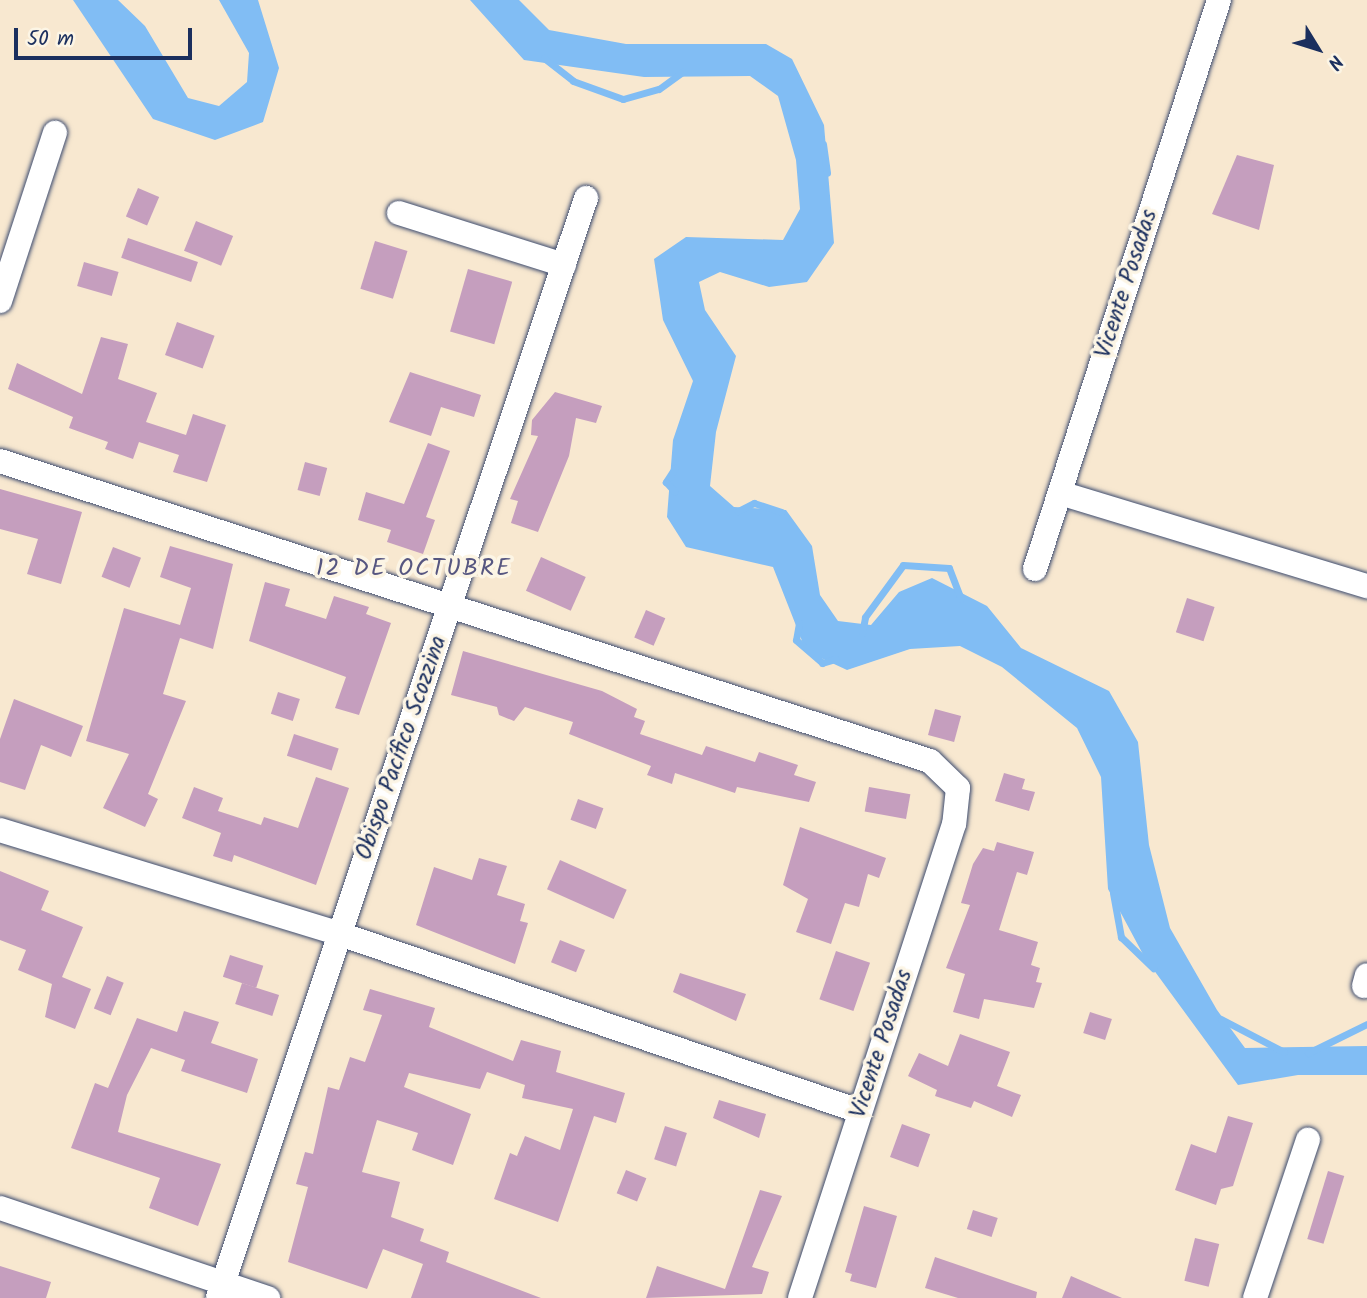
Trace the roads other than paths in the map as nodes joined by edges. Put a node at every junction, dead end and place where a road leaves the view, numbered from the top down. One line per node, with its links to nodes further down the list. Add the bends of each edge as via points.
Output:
1 (1219, 0): 8 (street, Vicente Posadas)
2 (55, 133): 6 (street)
3 (586, 198): 5 (street, Obispo Pacífico Scozzina)
4 (399, 213): 5 (street)
5 (564, 265): 11 (street, Obispo Pacífico Scozzina)
6 (0, 301)
7 (0, 461): 11 (street)
8 (1060, 493): 9 (street, Vicente Posadas); 10 (street)
9 (1035, 569)
10 (1367, 586)
11 (449, 608): 13 (street, Obispo Pacífico Scozzina); 14 (street, Vicente Posadas, via 930,761 958,788 954,824)
12 (0, 830): 13 (street)
13 (340, 934): 14 (street); 17 (street, Obispo Pacífico Scozzina)
14 (859, 1111): 19 (street, Vicente Posadas)
15 (1308, 1140): 20 (street)
16 (0, 1208): 17 (street)
17 (220, 1290): 18 (street)
18 (268, 1298)
19 (800, 1298)
20 (1255, 1298)

